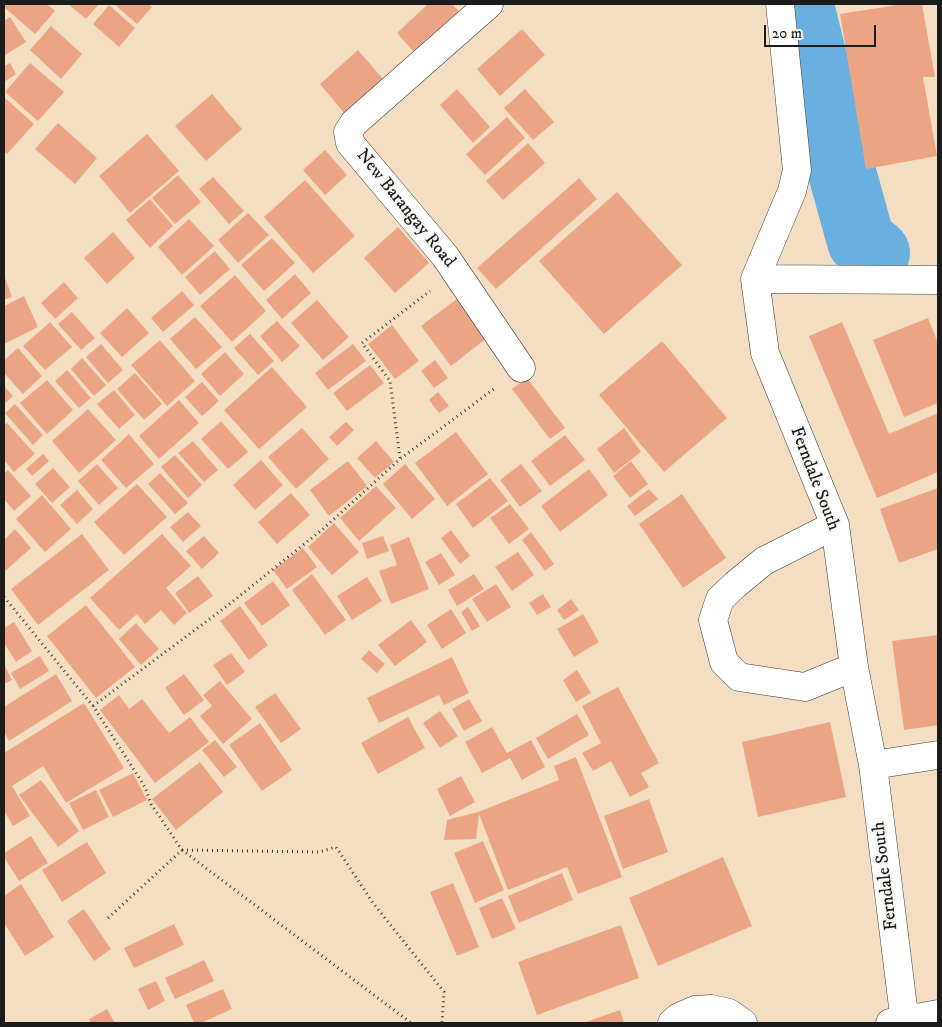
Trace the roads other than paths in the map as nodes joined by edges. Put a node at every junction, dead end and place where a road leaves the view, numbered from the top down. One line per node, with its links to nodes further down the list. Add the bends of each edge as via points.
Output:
1 (490, 4): 5 (street, New Barangay Road, via 354,123 348,132 350,143 446,256)
2 (780, 4): 3 (street, via 797,170 792,191)
3 (755, 279): 4 (street); 6 (street, Ferndale South, via 765,353)
4 (938, 280)
5 (521, 368)
6 (835, 525): 7 (street, Ferndale South); 7 (street, via 757,566 720,599 712,620 724,662 739,678 805,687)
7 (854, 667): 9 (street, Ferndale South)
8 (938, 755): 9 (street)
9 (873, 765): 11 (street, Ferndale South)
10 (938, 1014): 11 (street)
11 (900, 1022)
12 (672, 1023): 13 (street, via 695,1010 712,1009 729,1013)
13 (743, 1023)

